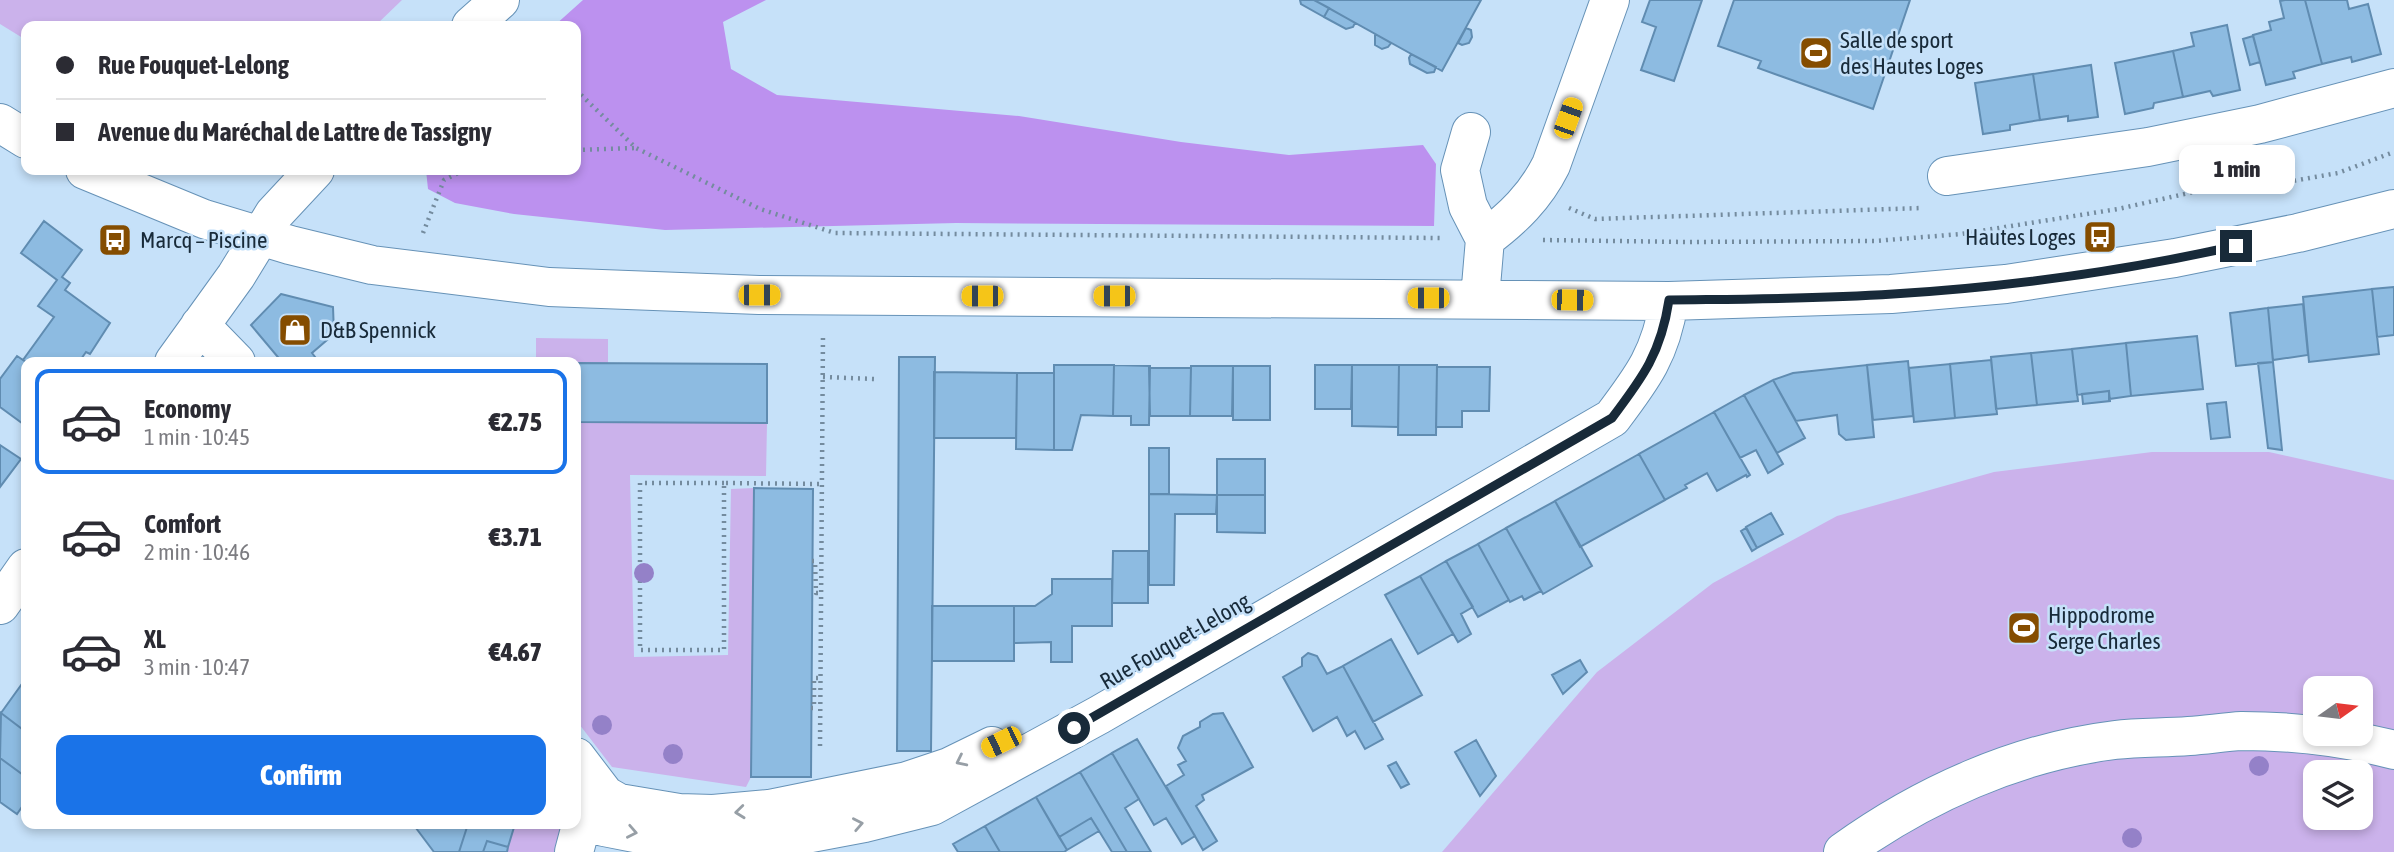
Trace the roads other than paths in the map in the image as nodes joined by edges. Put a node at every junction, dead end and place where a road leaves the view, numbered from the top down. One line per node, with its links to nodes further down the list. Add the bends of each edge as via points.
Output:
1 (500, 0): 3 (street)
2 (1609, 0): 13 (street, via 1552,165 1513,218)
3 (477, 21)
4 (2394, 88): 10 (street, via 2160,145)
5 (0, 123): 7 (street)
6 (1471, 132): 13 (street, via 1460,170 1468,206)
7 (21, 136)
8 (97, 175): 12 (street)
9 (310, 175): 12 (street, via 274,214)
10 (1947, 176)
11 (2394, 209): 15 (street, via 2219,250 2006,284 1891,294)
12 (260, 237): 14 (street, via 372,265 527,285 673,293); 16 (street)
13 (1485, 239): 14 (street)
14 (1480, 298): 15 (street)
15 (1669, 300): 24 (street, Rue Fouquet-Lelong, via 1652,362 1640,381 1599,395 1001,742 907,781 733,813)
16 (200, 325): 17 (street); 18 (street)
17 (178, 357)
18 (229, 357)
19 (21, 575): 20 (street)
20 (0, 605)
21 (2394, 750): 26 (street, via 2300,734 2241,731 2114,740 2043,755 1955,786)
22 (583, 786): 24 (street, Rue Fouquet-Lelong)
23 (576, 829): 25 (street)
24 (680, 835)
25 (573, 852)
26 (1843, 852)

